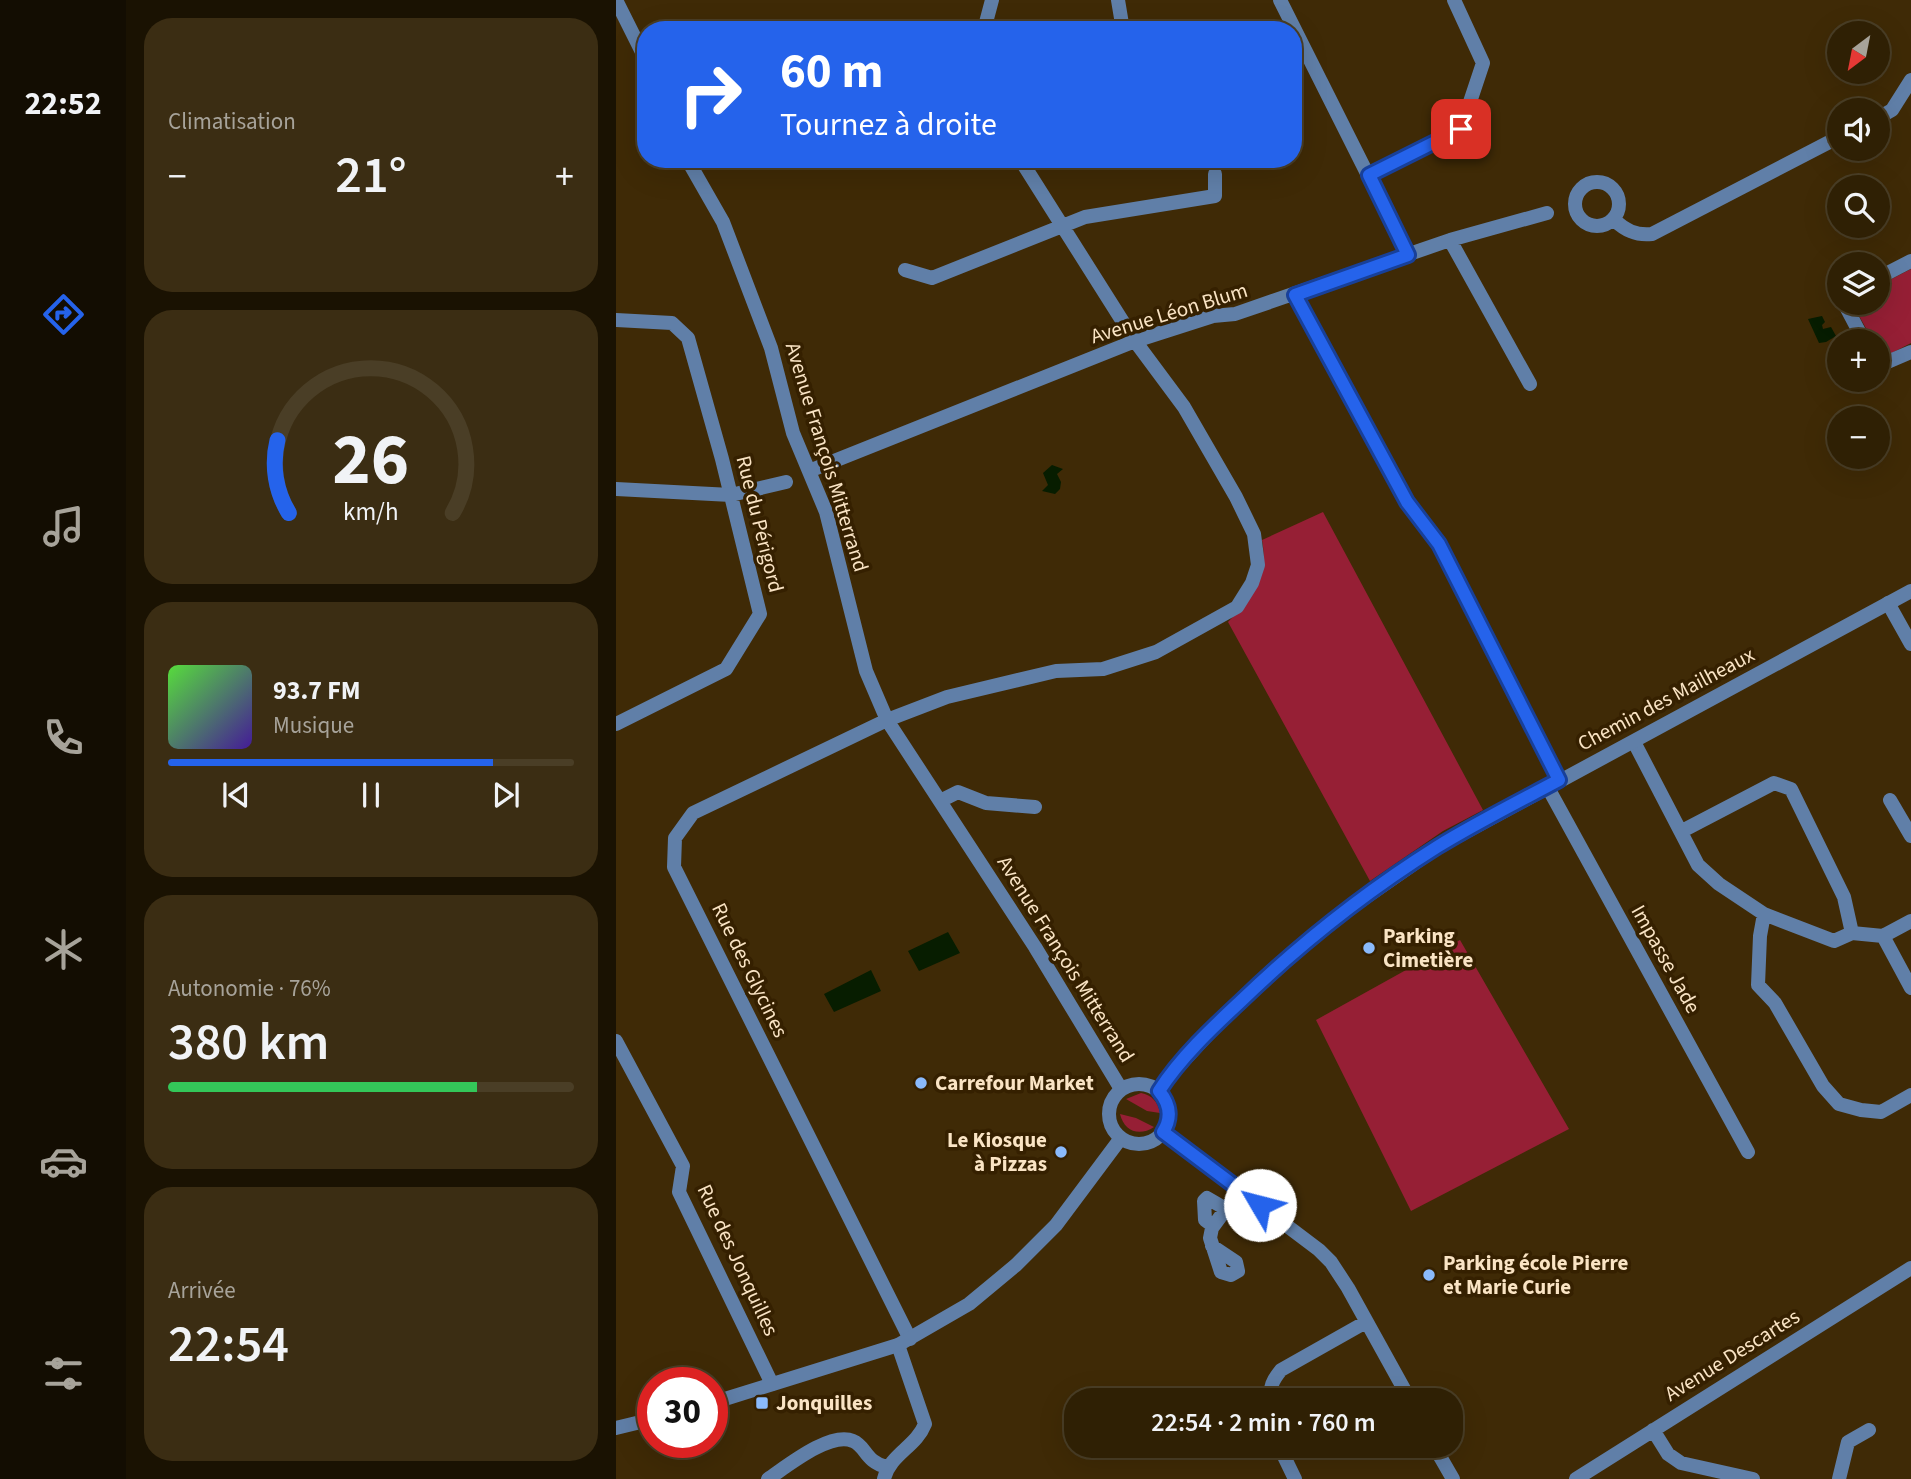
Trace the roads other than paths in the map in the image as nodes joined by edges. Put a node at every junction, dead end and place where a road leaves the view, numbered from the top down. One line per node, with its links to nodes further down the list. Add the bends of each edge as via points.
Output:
1 (616, 0): 9 (street)
2 (992, 0): 6 (street)
3 (1118, 0): 7 (street)
4 (1280, 0): 8 (street)
5 (1454, 0): 17 (street, via 1483,63 1461,129)
6 (986, 21)
7 (1122, 21)
8 (1291, 21)
9 (637, 42)
10 (1302, 43): 17 (street)
11 (1911, 80): 12 (street)
12 (1890, 111)
13 (1827, 143): 19 (street, via 1652,234 1623,229)
14 (692, 168): 32 (street, Avenue François Mitterrand, via 723,222 771,348 793,433)
15 (1026, 168): 20 (street, Rue des Glycines)
16 (1215, 173): 20 (street, via 1216,196 1085,217)
17 (1369, 175): 22 (street)
18 (1547, 213): 21 (street, Avenue Léon Blum)
19 (1613, 219)
20 (1062, 227): 24 (street, via 932,278); 28 (street, Rue des Glycines)
21 (1451, 240): 22 (street, Avenue Léon Blum); 31 (street)
22 (1408, 255): 26 (street, Avenue Léon Blum)
23 (1911, 261): 25 (street)
24 (905, 270)
25 (1890, 272)
26 (1295, 295): 28 (street, Avenue Léon Blum); 42 (street, Impasse Jade, via 1407,502 1439,544)
27 (616, 320): 35 (street, Rue du Périgord, via 672,323 688,338)
28 (1135, 341): 32 (street, Avenue Léon Blum); 39 (street, Rue des Glycines, via 1184,407 1254,534 1258,565 1245,596 1223,616 1156,652 1103,669 1056,671 947,697)
29 (1911, 352): 30 (street)
30 (1890, 361)
31 (1530, 384)
32 (809, 471): 39 (street, Avenue François Mitterrand, via 826,512 866,671)
33 (786, 482): 35 (street)
34 (616, 489): 35 (street)
35 (732, 495): 40 (street, Rue du Périgord, via 760,614 726,670)
36 (1911, 591): 37 (street, Chemin des Mailheaux)
37 (1888, 603): 38 (street); 41 (street, Chemin des Mailheaux)
38 (1911, 644)
39 (887, 720): 44 (street, Avenue François Mitterrand); 66 (street, Rue des Glycines, via 693,813 675,838 674,867)
40 (616, 724)
41 (1634, 742): 42 (street, Chemin des Mailheaux); 46 (street)
42 (1553, 783): 55 (street, Chemin des Mailheaux, via 1438,847 1329,923 1225,1016); 59 (street, Impasse Jade)
43 (1890, 800): 47 (street)
44 (940, 801): 45 (street, via 958,792 986,803); 54 (street, Avenue François Mitterrand)
45 (1035, 807)
46 (1682, 831): 48 (street, via 1698,865); 50 (street, via 1774,783 1791,789 1844,897)
47 (1911, 836)
48 (1764, 914): 50 (street, via 1834,941); 56 (street, via 1758,985 1775,1003 1823,1086 1839,1104 1861,1110 1881,1112)
49 (1911, 921): 51 (street)
50 (1852, 933): 51 (street)
51 (1883, 936): 52 (street)
52 (1911, 988)
53 (616, 1041): 67 (street, Rue des Jonquilles, via 683,1166 679,1192)
54 (1121, 1089): 55 (street, via 1141,1083); 58 (street, via 1108,1113)
55 (1159, 1091): 57 (street, via 1169,1113)
56 (1911, 1095)
57 (1163, 1132): 58 (street, via 1143,1144); 60 (street)
58 (1121, 1138): 66 (street, via 1056,1225 1016,1265 969,1304)
59 (1748, 1152)
60 (1240, 1190): 61 (street); 65 (street, via 1331,1262)
61 (1226, 1209): 62 (street); 62 (street, via 1213,1199 1204,1201 1205,1220)
62 (1213, 1226): 63 (street)
63 (1212, 1245)
64 (1911, 1268): 73 (street, Avenue Descartes)
65 (1366, 1322): 68 (street, via 1281,1370); 69 (street)
66 (904, 1342): 67 (street); 77 (street, Rue des Glycines, via 925,1424)
67 (772, 1384): 70 (street)
68 (1270, 1388)
69 (1403, 1388)
70 (728, 1398)
71 (637, 1423): 72 (street)
72 (616, 1428)
73 (1653, 1430): 81 (street, Avenue Descartes); 82 (street, via 1668,1454 1681,1463)
74 (1869, 1430): 83 (street, via 1848,1442)
75 (1285, 1458): 79 (street)
76 (1441, 1458): 80 (street)
77 (886, 1473): 78 (street, via 852,1440 842,1439 811,1450)
78 (768, 1479)
79 (1295, 1479)
80 (1453, 1479)
81 (1576, 1479)
82 (1753, 1479)
83 (1839, 1479)

